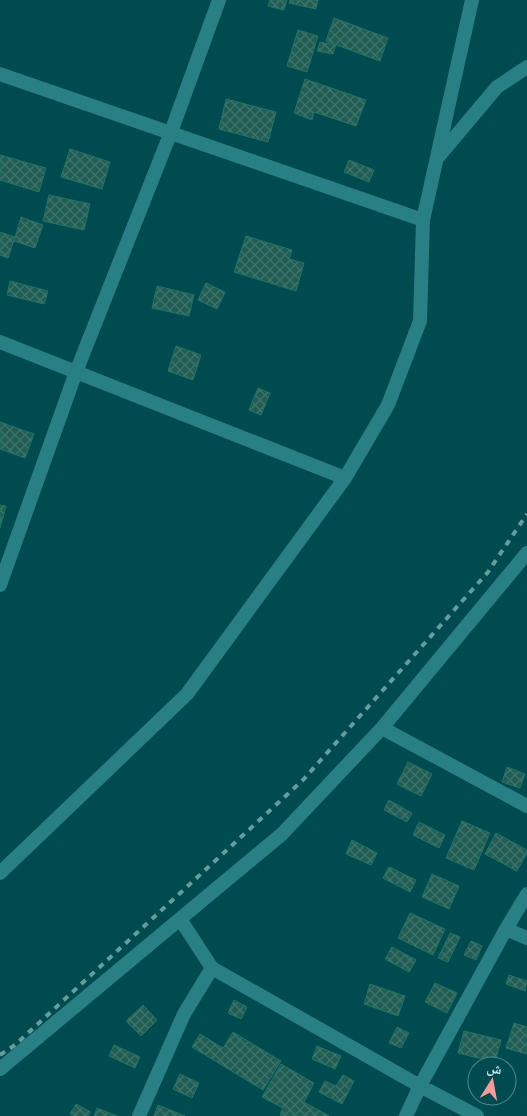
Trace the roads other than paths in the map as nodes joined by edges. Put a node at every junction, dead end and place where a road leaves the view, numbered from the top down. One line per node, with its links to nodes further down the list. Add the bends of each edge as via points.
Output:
1 (219, 0): 5 (street)
2 (472, 0): 6 (street)
3 (527, 67): 6 (street, via 497,87)
4 (0, 74): 5 (street)
5 (171, 132): 7 (street); 9 (street)
6 (436, 159): 7 (street)
7 (423, 220): 10 (street, via 420,321 388,405)
8 (0, 342): 9 (street)
9 (76, 372): 10 (street); 12 (street)
10 (345, 478): 15 (street, via 187,694)
11 (527, 553): 13 (street)
12 (0, 586)
13 (382, 728): 14 (street); 17 (street, via 282,834)
14 (527, 806)
15 (0, 873)
16 (527, 894): 18 (street)
17 (180, 919): 20 (street); 21 (street)
18 (506, 929): 19 (street); 22 (street)
19 (527, 938)
20 (212, 968): 22 (street); 23 (street, via 184,1014)
21 (0, 1070)
22 (420, 1086): 24 (street); 25 (street)
23 (140, 1116)
24 (406, 1116)
25 (477, 1116)

